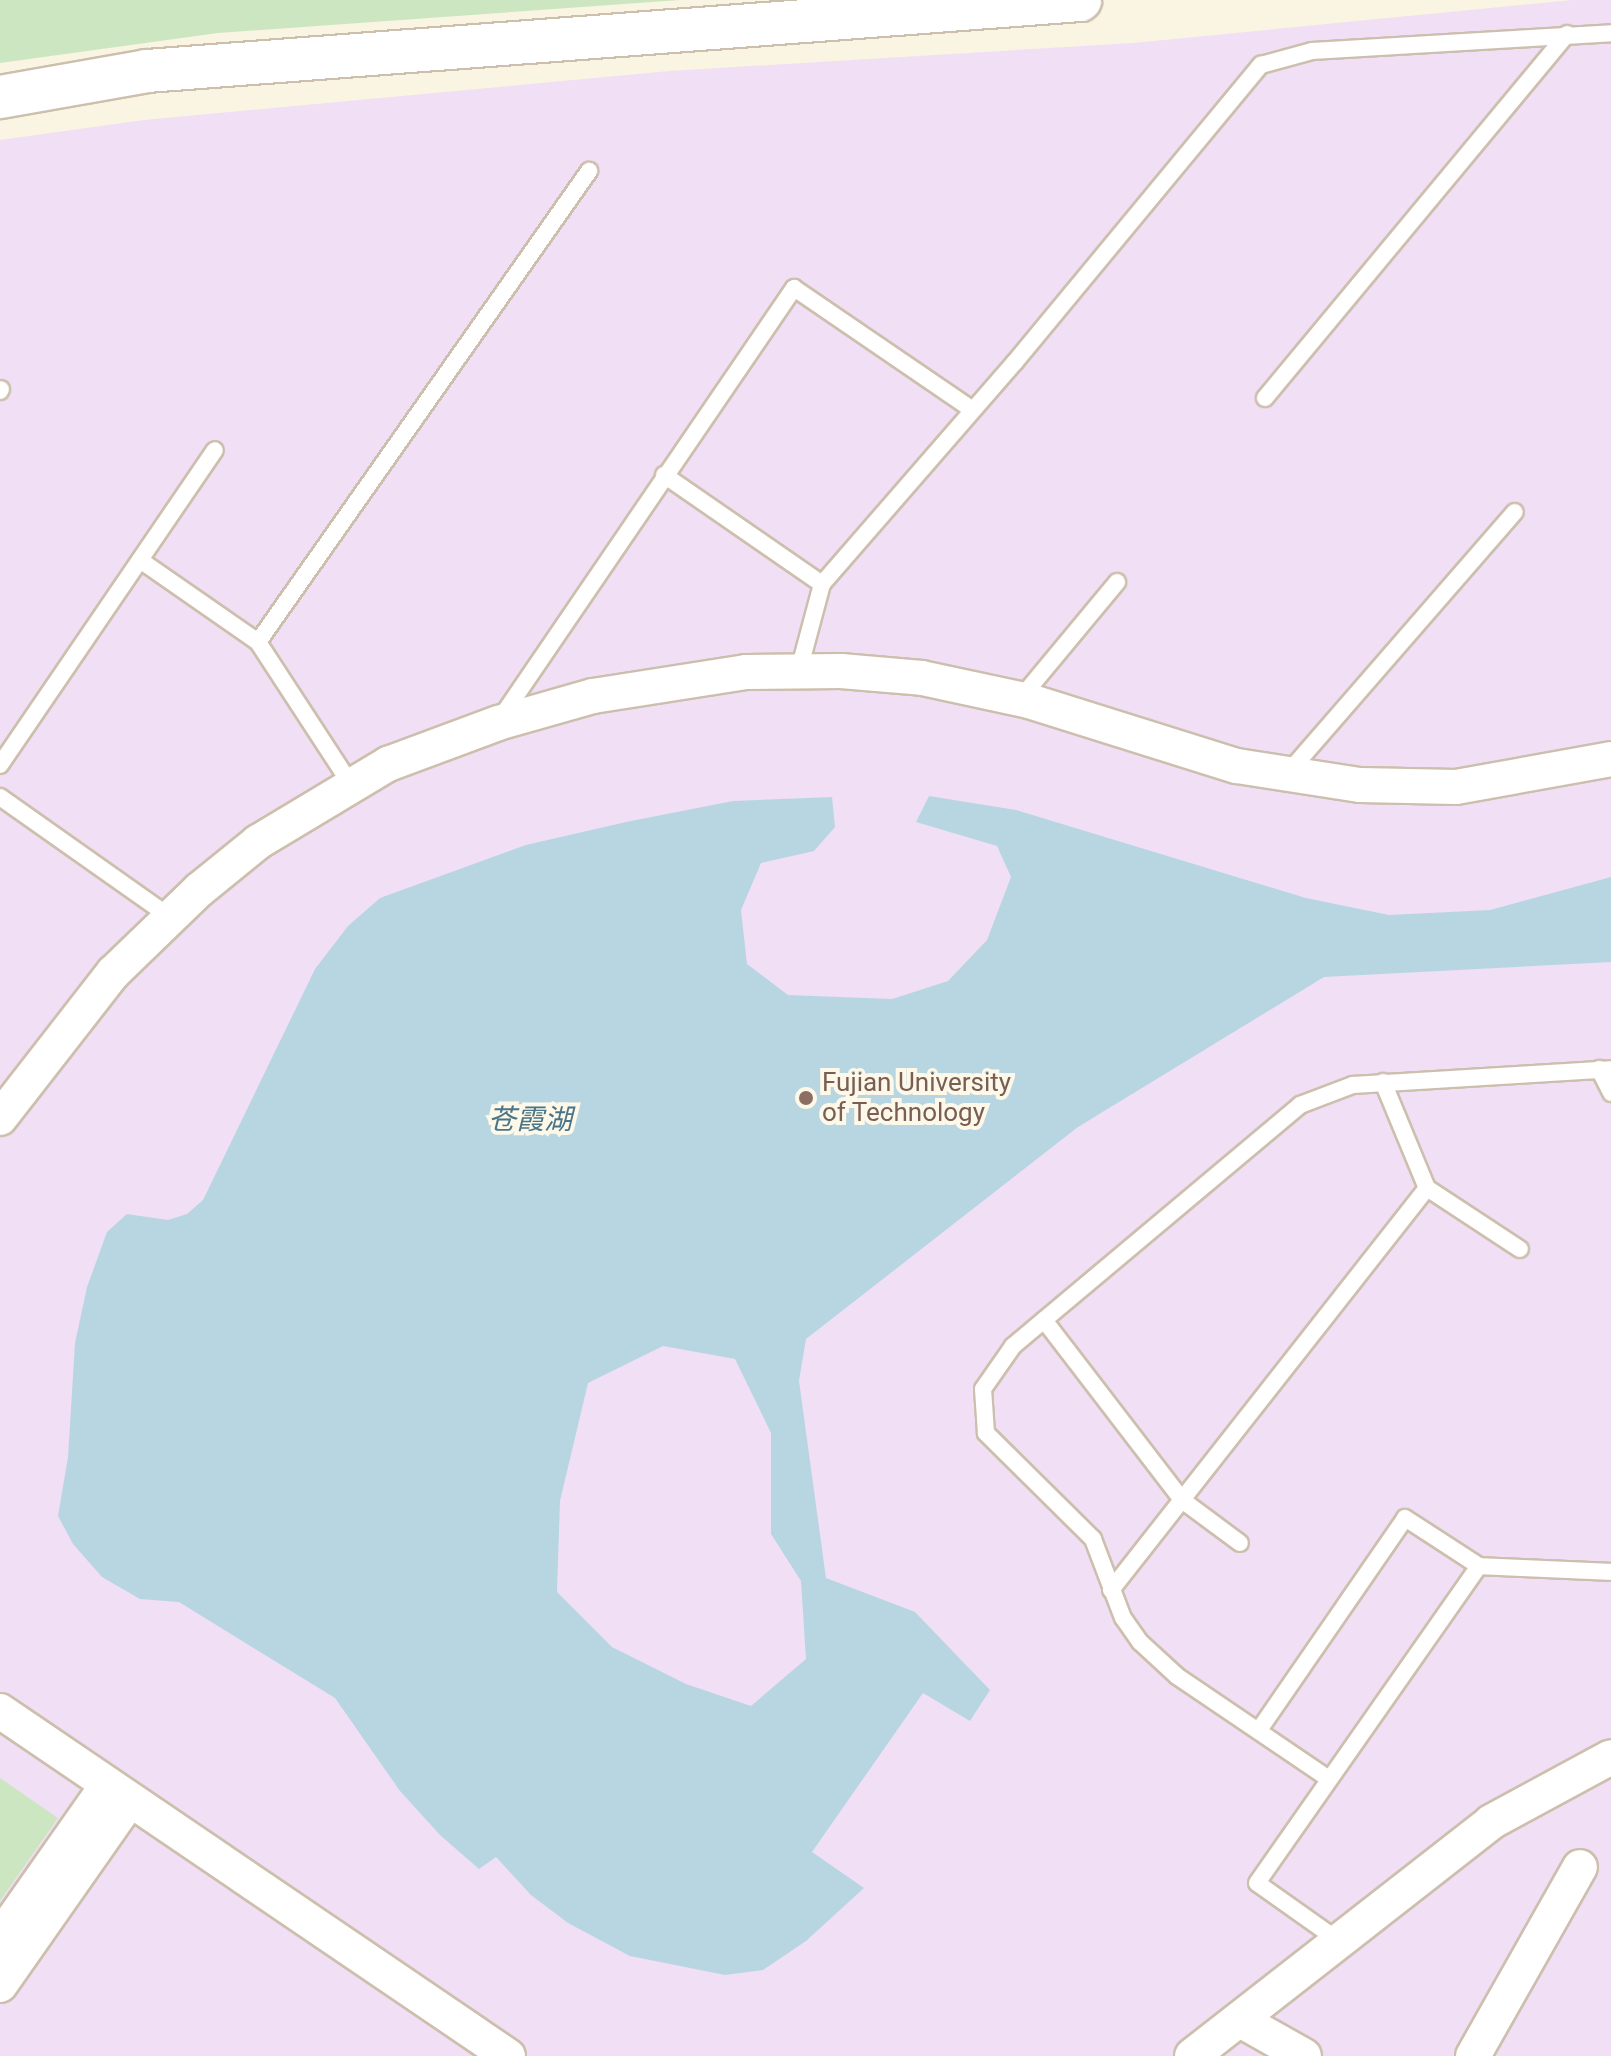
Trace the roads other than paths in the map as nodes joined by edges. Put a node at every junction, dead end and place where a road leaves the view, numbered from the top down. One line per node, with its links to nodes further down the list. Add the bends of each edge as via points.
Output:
1 (1080, 0): 4 (street, via 147,71)
2 (1611, 33): 3 (lane)
3 (1567, 34): 6 (lane); 7 (lane, via 1312,51 1261,65 1015,362)
4 (0, 97)
5 (589, 171): 14 (lane)
6 (1265, 398)
7 (970, 408): 9 (lane, via 794,288); 13 (lane)
8 (215, 450): 11 (lane)
9 (664, 475): 13 (lane); 17 (lane)
10 (1515, 512): 20 (lane)
11 (140, 560): 14 (lane); 19 (lane)
12 (1117, 582): 16 (lane)
13 (822, 584): 15 (lane)
14 (258, 642): 21 (lane)
15 (799, 670): 16 (street, via 922,678); 17 (street, via 691,677 593,696)
16 (1020, 699): 20 (street, via 1191,753)
17 (498, 723): 21 (street)
18 (1611, 759): 20 (street, via 1456,787 1360,785)
19 (0, 765)
20 (1286, 775)
21 (350, 783): 23 (street, via 258,842)
22 (0, 797): 23 (lane)
23 (170, 917): 27 (street, via 113,973)
24 (1605, 1069): 25 (lane); 26 (lane)
25 (1383, 1082): 28 (lane); 30 (lane, via 1327,1092 1300,1105)
26 (1611, 1093)
27 (0, 1118)
28 (1427, 1188): 29 (lane); 31 (lane)
29 (1520, 1249)
30 (1044, 1320): 31 (lane); 35 (lane, via 994,1367 981,1410 986,1433 1093,1539)
31 (1182, 1500): 32 (lane); 35 (lane)
32 (1240, 1543)
33 (1479, 1566): 34 (lane); 37 (lane, via 1405,1518); 39 (lane)
34 (1611, 1572)
35 (1111, 1590): 37 (lane, via 1123,1618 1158,1662)
36 (0, 1711): 40 (street)
37 (1259, 1730): 39 (lane)
38 (1611, 1757): 42 (street, via 1491,1822)
39 (1329, 1779): 42 (lane, via 1257,1883)
40 (118, 1793): 43 (street); 45 (street)
41 (1580, 1867): 48 (street)
42 (1339, 1941): 44 (street)
43 (4, 1960)
44 (1242, 2021): 46 (street); 47 (street)
45 (508, 2056)
46 (1192, 2056)
47 (1304, 2056)
48 (1473, 2056)

